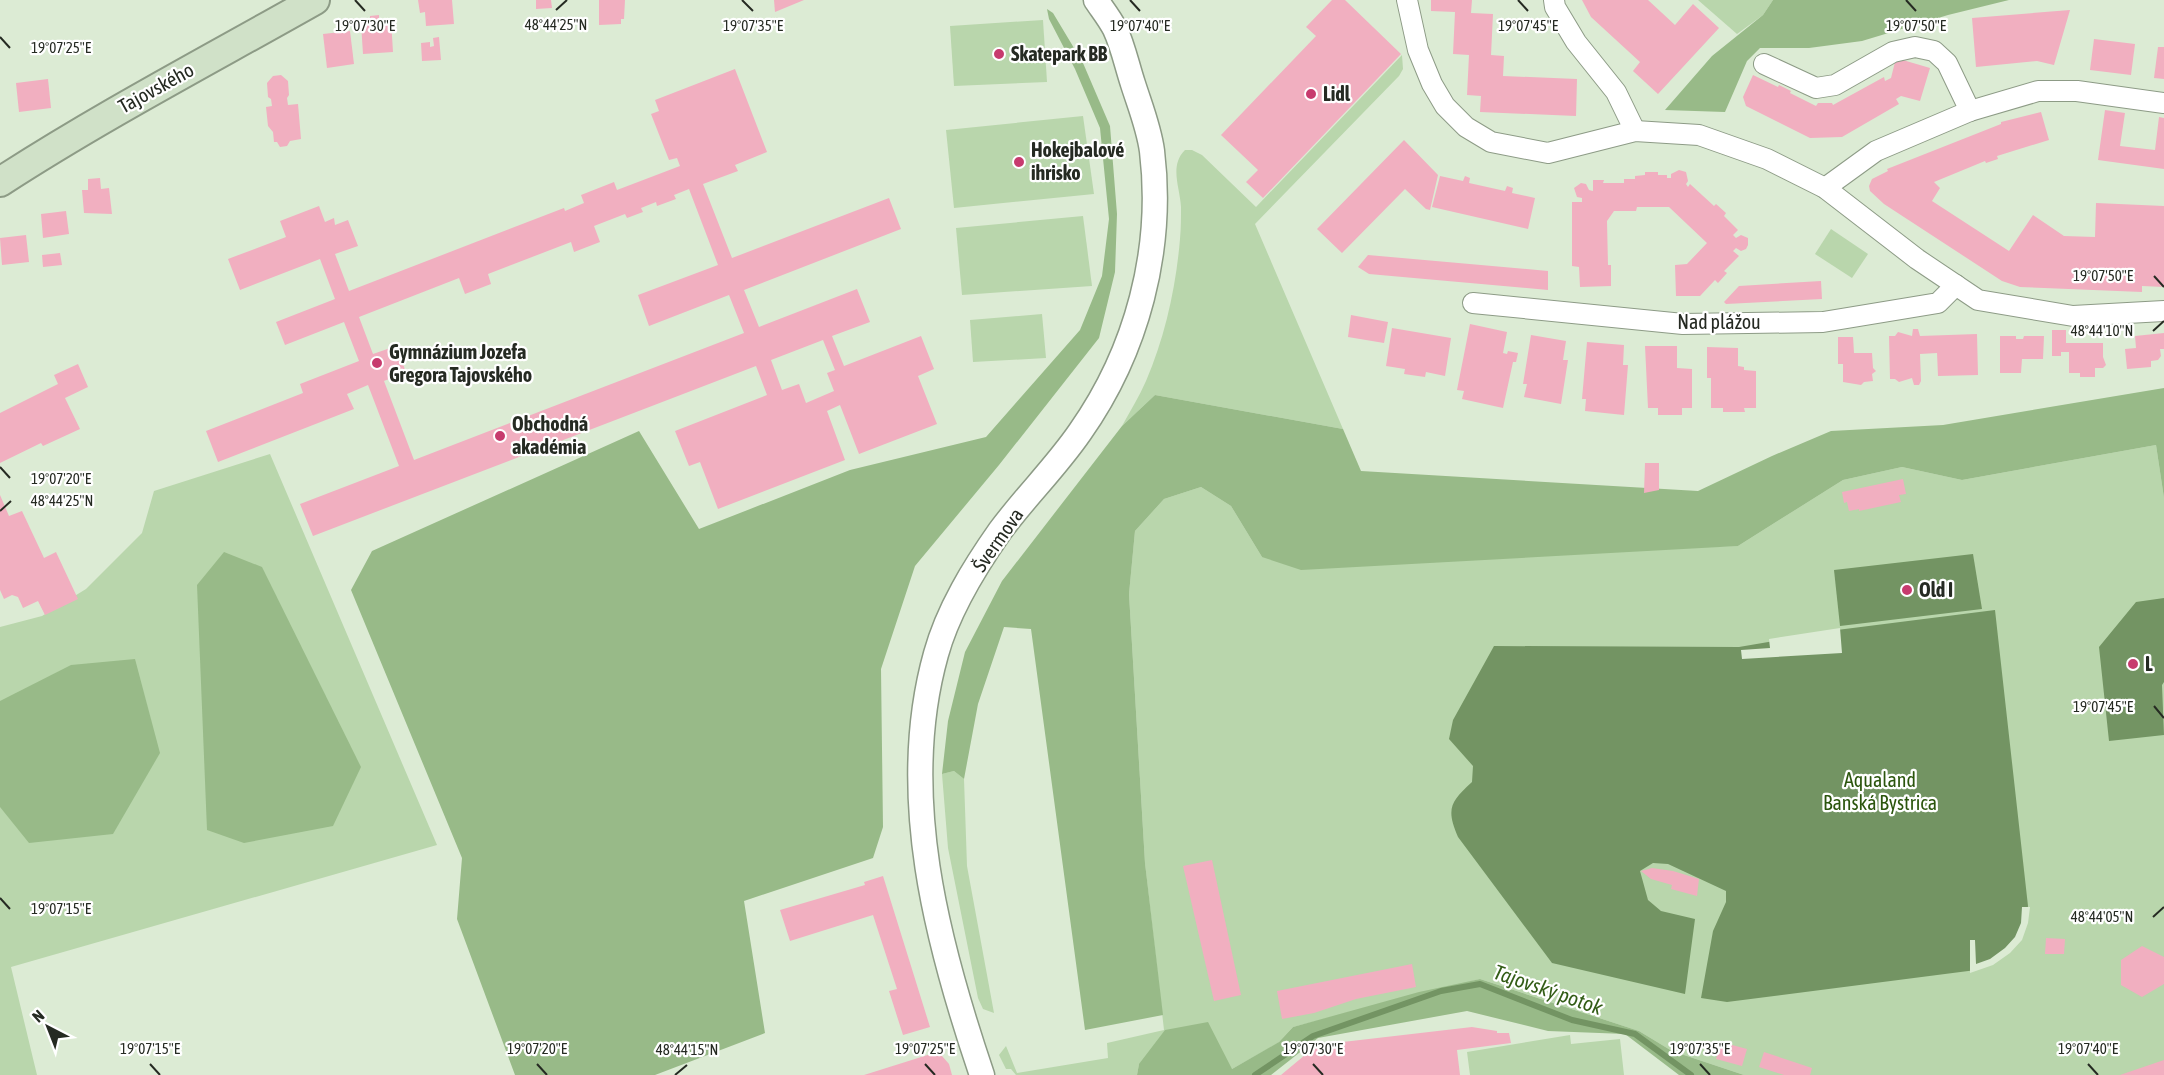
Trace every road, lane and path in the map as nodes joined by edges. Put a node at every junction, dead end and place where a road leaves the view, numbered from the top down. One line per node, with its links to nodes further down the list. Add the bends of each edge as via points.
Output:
1 (315, 0): 11 (main road, Tajovského, via 127,104)
2 (1096, 0): 6 (street, Švermova)
3 (1116, 0): 6 (street, Švermova)
4 (1407, 0): 10 (street, via 1418,50 1445,106 1466,127 1491,142 1548,153)
5 (1554, 0): 10 (street, via 1576,42 1616,92)
6 (1114, 28): 16 (street, Švermova, via 1152,153 1154,238 1135,323 1104,394 1080,433 1000,532 957,602 936,654 926,709 921,777 933,900 957,1001)
7 (1764, 64): 9 (street, via 1816,88 1835,85 1893,52 1915,47 1934,51 1947,63)
8 (2164, 102): 9 (street, via 2077,91 2038,91)
9 (1970, 111): 12 (street, via 1876,151)
10 (1635, 132): 12 (street, via 1699,135 1767,159)
11 (0, 182)
12 (1825, 188): 13 (street)
13 (1956, 285): 14 (street, Nad plážou, via 1938,303 1823,322 1683,324); 15 (street, via 1978,300 2073,316)
14 (1473, 303)
15 (2164, 311)
16 (982, 1075)

